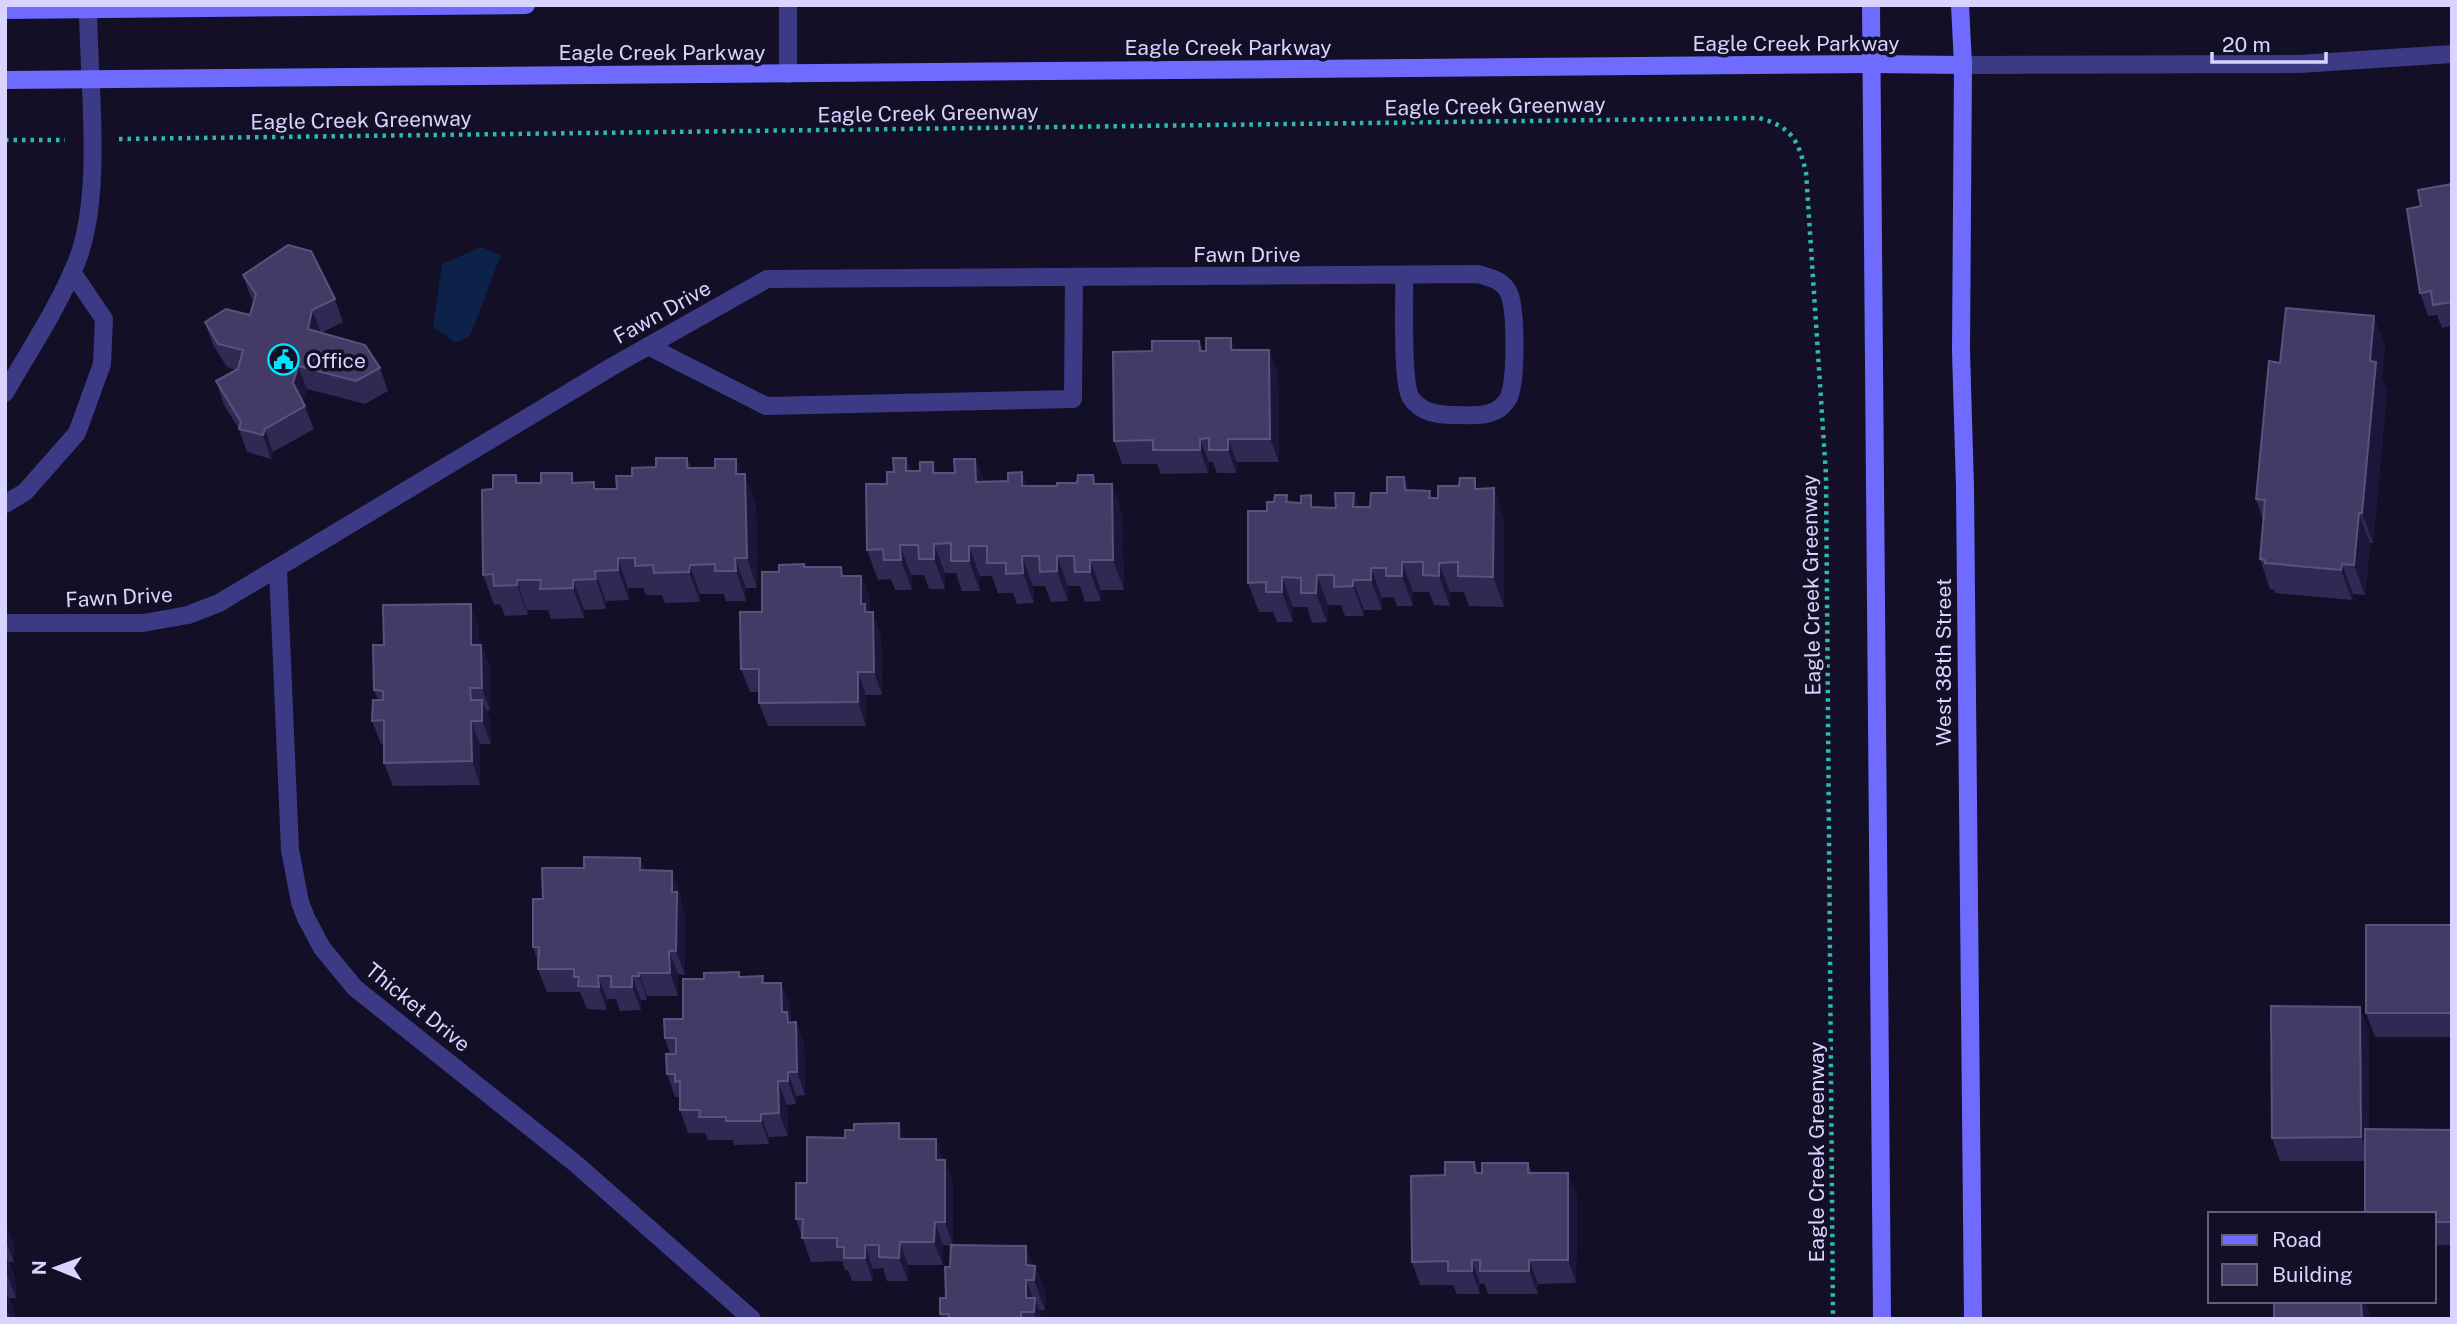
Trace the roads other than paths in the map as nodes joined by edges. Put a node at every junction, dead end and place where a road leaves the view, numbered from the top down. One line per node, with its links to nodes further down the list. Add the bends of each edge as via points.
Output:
1 (526, 5): 5 (main road)
2 (789, 5): 10 (street)
3 (1871, 5): 8 (main road)
4 (1960, 5): 9 (main road, West 38th Street)
5 (88, 8): 6 (main road); 11 (street)
6 (5, 10)
7 (2452, 54): 9 (street, Eagle Creek Parkway, via 2299,64)
8 (1872, 64): 9 (main road, Eagle Creek Parkway); 10 (main road, Eagle Creek Parkway); 22 (main road)
9 (1963, 65): 23 (main road, West 38th Street, via 1961,351)
10 (788, 74): 11 (main road, Eagle Creek Parkway)
11 (89, 79): 12 (main road, Eagle Creek Parkway); 13 (street, via 89,213)
12 (5, 80)
13 (72, 272): 17 (street); 18 (street, via 104,319 102,364 77,433 25,492)
14 (1404, 276): 14 (street, Fawn Drive, via 1478,274 1497,279 1508,292 1513,310 1513,380 1508,398 1497,410 1440,415 1423,410 1410,398); 15 (street, Fawn Drive)
15 (1074, 278): 16 (street, Fawn Drive, via 766,279); 16 (street, via 1073,398 766,406)
16 (648, 346): 19 (street, Fawn Drive)
17 (5, 393)
18 (5, 504)
19 (278, 569): 20 (street, Fawn Drive, via 219,603 177,618 143,623); 21 (street, Thicket Drive, via 290,850 300,902 322,948 355,988 576,1164)
20 (5, 623)
21 (752, 1319)
22 (1882, 1319)
23 (1973, 1319)

